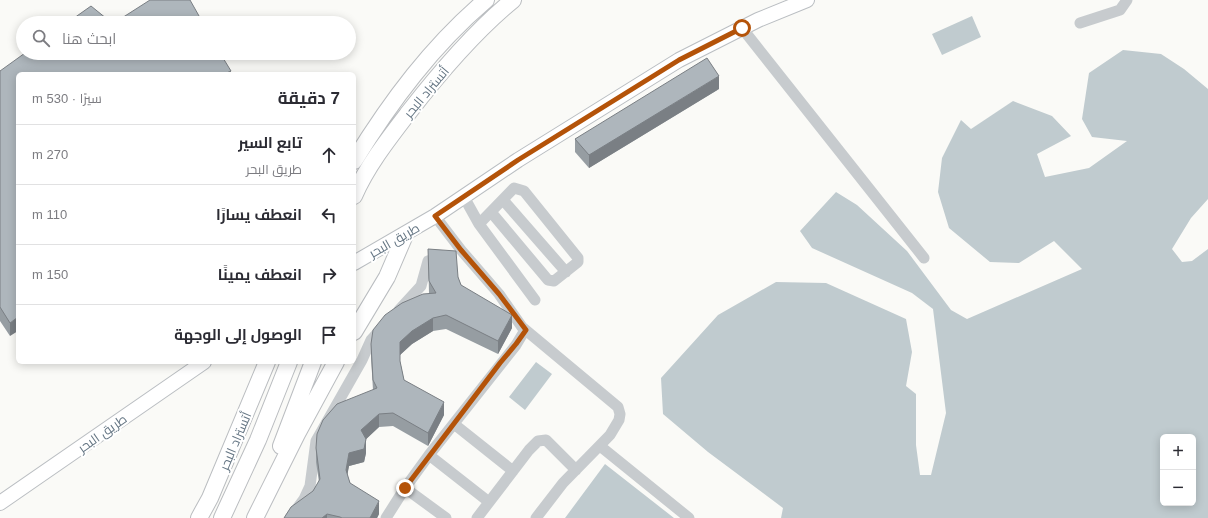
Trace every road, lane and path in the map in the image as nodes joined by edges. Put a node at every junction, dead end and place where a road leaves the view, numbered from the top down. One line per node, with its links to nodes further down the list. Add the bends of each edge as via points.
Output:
1 (486, 0): 7 (highway, أتستراد البحر, via 425,60 377,124)
2 (513, 0): 8 (highway, أتستراد البحر, via 478,32 432,82 389,138)
3 (807, 0): 6 (main road, طريق البحر)
4 (1127, 0): 5 (lane, via 1120,10)
5 (1080, 22)
6 (742, 28): 9 (main road, طريق البحر, via 679,60 518,160); 16 (lane)
7 (356, 158)
8 (356, 193)
9 (464, 197): 12 (main road, طريق البحر); 13 (lane)
10 (503, 200): 11 (lane); 18 (lane); 18 (lane, via 514,188 524,191 578,258 578,262)
11 (491, 212): 13 (lane); 18 (lane, via 548,280 554,281)
12 (435, 216): 14 (main road, طريق البحر); 15 (lane)
13 (479, 224): 19 (lane)
14 (405, 235): 17 (main road, طريق البحر); 20 (highway, via 387,277)
15 (461, 250): 21 (lane); 38 (lane, via 428,262 422,286 371,340 316,441 310,486)
16 (924, 258)
17 (356, 262)
18 (566, 272)
19 (535, 300)
20 (356, 329)
21 (526, 330): 27 (lane); 28 (lane, via 618,407 620,414 615,429)
22 (201, 364): 34 (main road, طريق البحر)
23 (266, 364): 35 (highway, أتستراد البحر)
24 (288, 364): 36 (highway, أتستراد البحر, via 258,440)
25 (312, 364): 37 (highway)
26 (335, 364): 37 (highway)
27 (454, 424): 29 (lane); 31 (lane)
28 (600, 446): 30 (lane); 43 (lane)
29 (430, 455): 32 (lane); 33 (lane)
30 (576, 470): 31 (lane, via 546,440 538,441); 42 (lane)
31 (513, 471): 33 (lane)
32 (405, 488): 39 (lane); 40 (lane)
33 (489, 502): 41 (lane)
34 (0, 503)
35 (200, 518)
36 (222, 518)
37 (254, 518)
38 (290, 518)
39 (386, 518)
40 (446, 518)
41 (477, 518)
42 (536, 518)
43 (689, 518)

